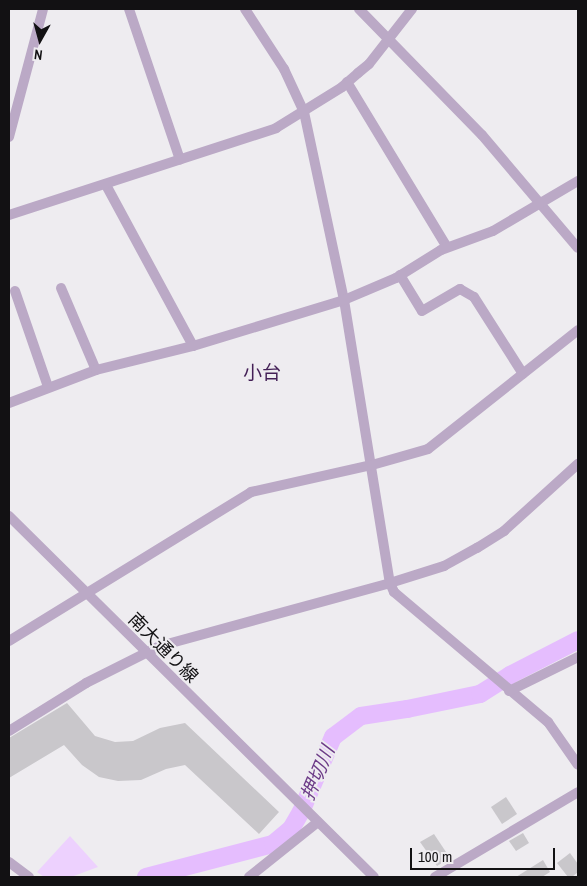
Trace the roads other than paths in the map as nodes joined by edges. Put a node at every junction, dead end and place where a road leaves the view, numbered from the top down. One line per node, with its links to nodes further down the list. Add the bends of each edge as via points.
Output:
1 (43, 9): 9 (street)
2 (129, 9): 10 (street)
3 (245, 9): 8 (street, via 284,68)
4 (359, 9): 6 (street)
5 (412, 9): 6 (street)
6 (387, 39): 7 (street, via 368,64); 13 (street, via 482,135)
7 (347, 82): 8 (street); 15 (street)
8 (304, 112): 10 (street, via 276,128); 20 (street)
9 (9, 137)
10 (180, 160): 12 (street)
11 (578, 181): 13 (street)
12 (106, 185): 14 (street); 22 (street)
13 (540, 204): 15 (street, via 494,231); 16 (street)
14 (9, 215)
15 (447, 247): 17 (street)
16 (578, 248)
17 (400, 275): 20 (street); 24 (street, via 422,311 460,289 474,297)
18 (62, 288): 23 (street)
19 (15, 291): 25 (street)
20 (344, 300): 22 (street); 28 (street)
21 (578, 330): 24 (street)
22 (193, 346): 23 (street)
23 (96, 370): 25 (street)
24 (522, 374): 28 (street, via 428,449)
25 (48, 386): 26 (street)
26 (9, 403)
27 (578, 464): 30 (street, via 504,531 444,566)
28 (372, 465): 30 (street); 31 (street, via 251,492)
29 (10, 519): 31 (street, 南大通り線)
30 (390, 583): 33 (street, via 160,646); 35 (street, via 394,592)
31 (86, 594): 32 (street); 33 (street, 南大通り線)
32 (9, 641)
33 (146, 654): 36 (street, via 86,683); 39 (street, 南大通り線)
34 (578, 657): 35 (street)
35 (507, 689): 37 (street, via 548,722)
36 (9, 731)
37 (578, 765)
38 (578, 792): 44 (street)
39 (318, 822): 42 (street); 43 (street)
40 (9, 862): 41 (street)
41 (29, 877)
42 (249, 877)
43 (374, 877)
44 (435, 877)

